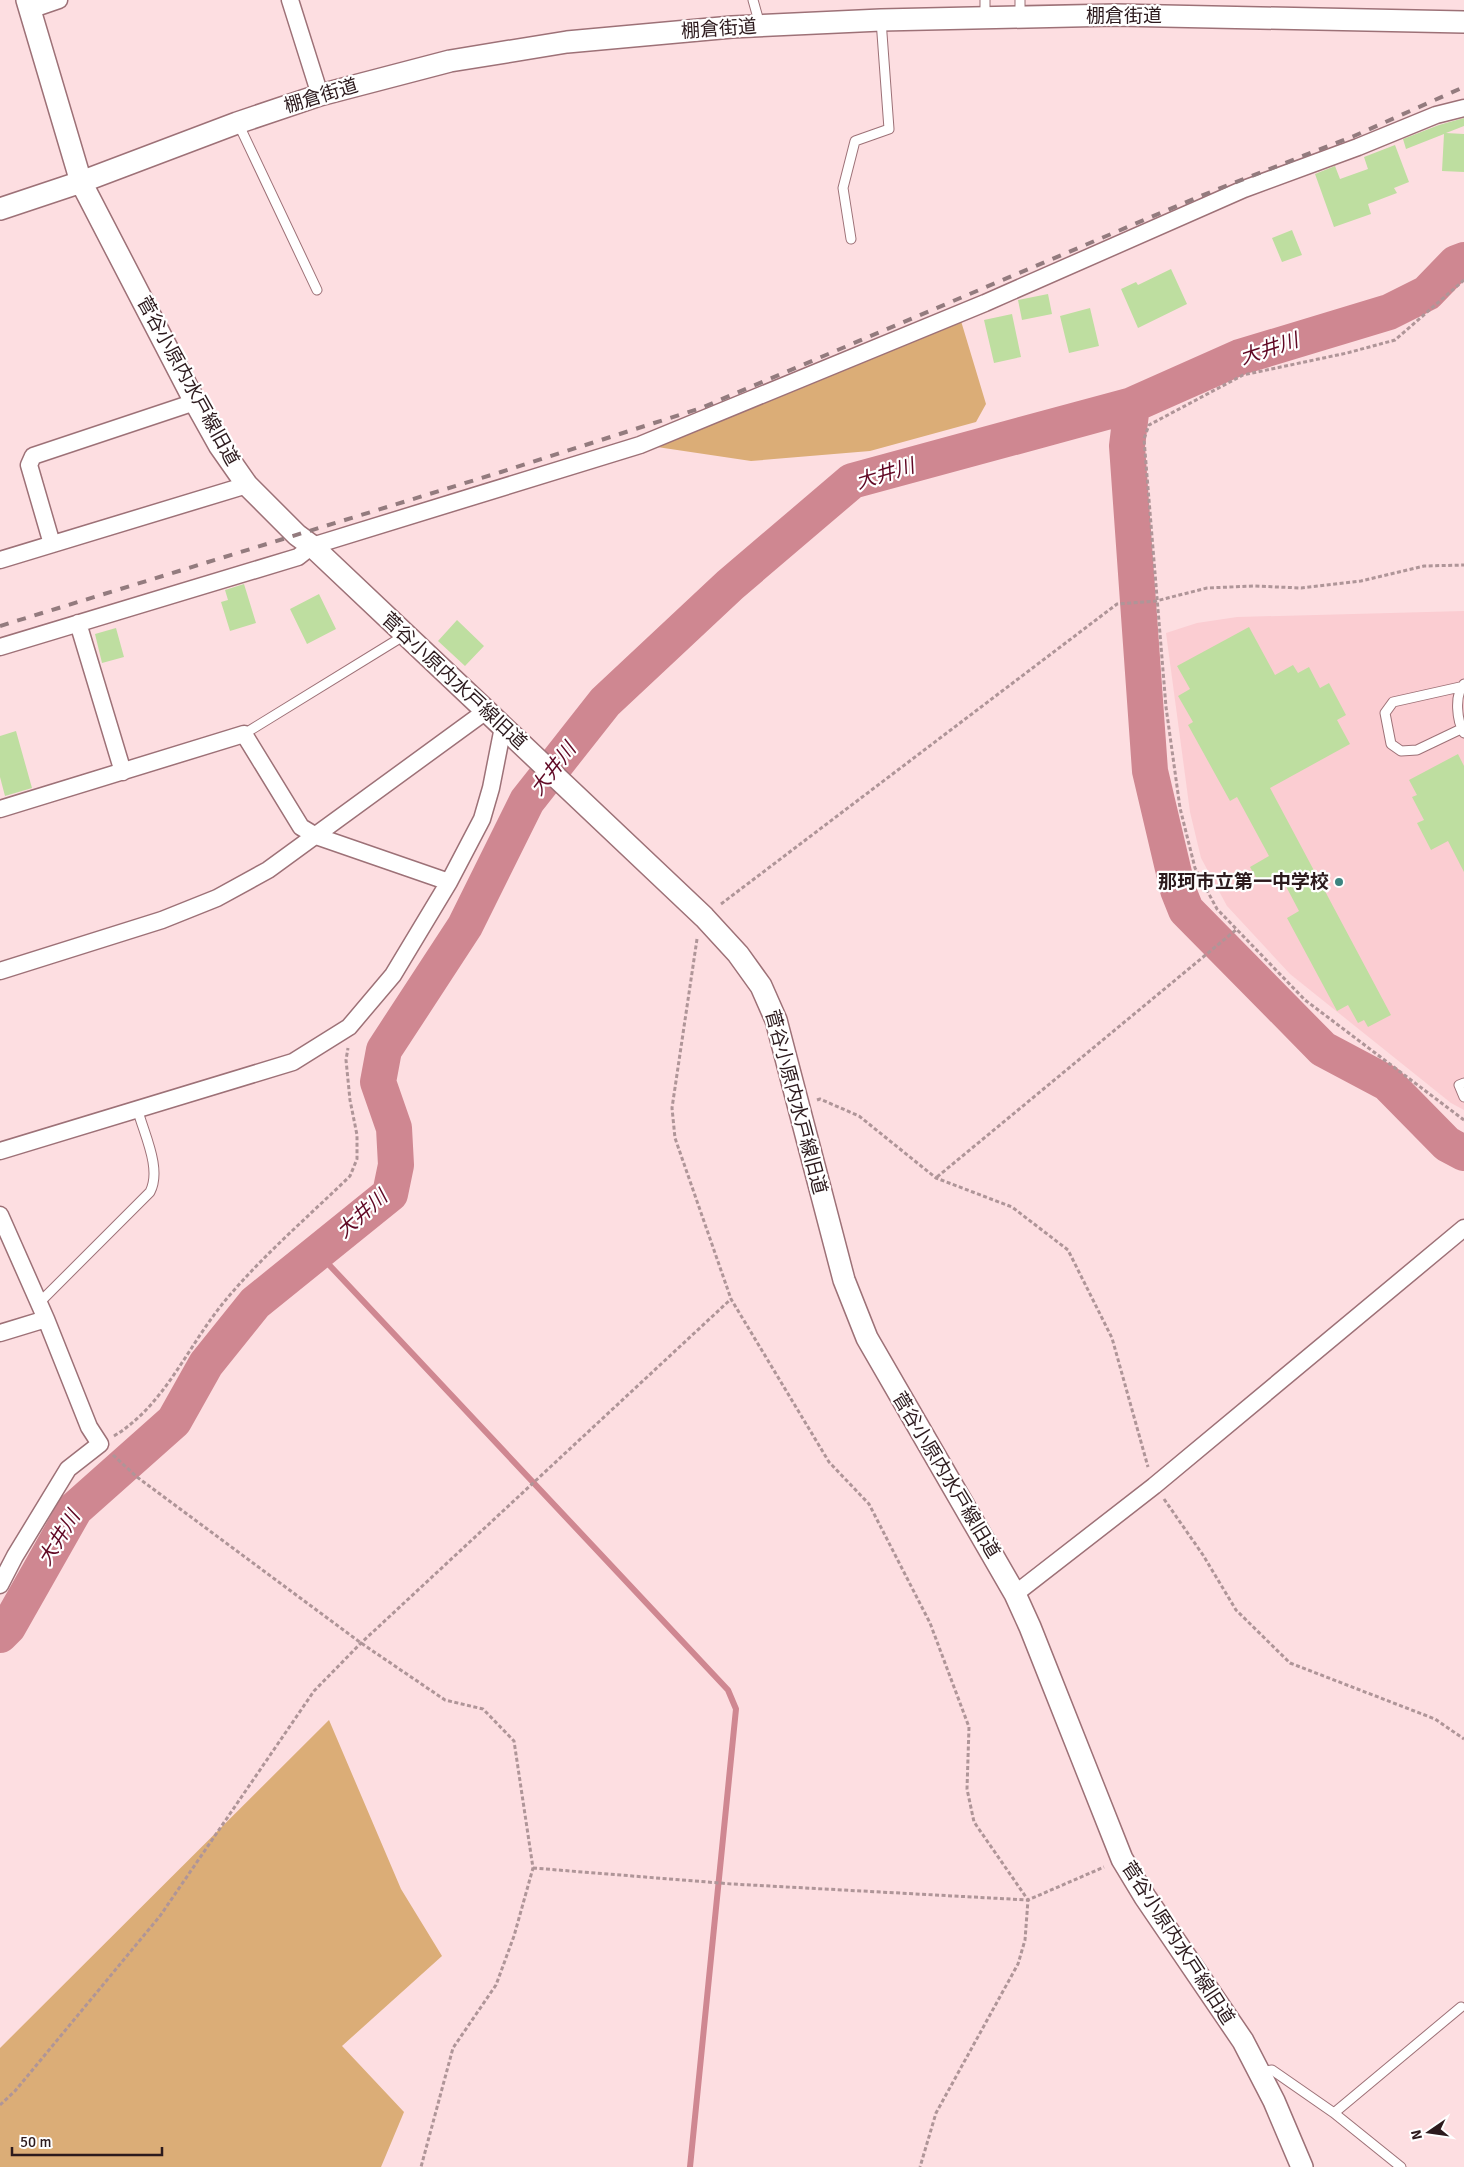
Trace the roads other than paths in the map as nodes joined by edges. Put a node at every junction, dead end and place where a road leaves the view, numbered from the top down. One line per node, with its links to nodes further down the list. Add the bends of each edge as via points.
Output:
1 (59, 0): 4 (street)
2 (290, 0): 10 (street)
3 (753, 0): 9 (lane)
4 (28, 5): 13 (street, 菅谷小原内水戸線旧道)
5 (1020, 8): 6 (street, 棚倉街道); 8 (street, 棚倉街道, via 1116,14)
6 (985, 9): 7 (street, 棚倉街道)
7 (881, 20): 9 (street, 棚倉街道); 15 (lane, via 889,129 855,141 843,188)
8 (1464, 22)
9 (760, 25): 10 (street, 棚倉街道, via 512,50 450,61)
10 (320, 95): 12 (street, 棚倉街道)
11 (1464, 108): 20 (street, via 1436,115 1244,189 984,303 640,445)
12 (237, 123): 13 (street, 棚倉街道); 16 (lane)
13 (81, 182): 14 (street, 棚倉街道); 17 (street, 菅谷小原内水戸線旧道)
14 (0, 209)
15 (851, 239)
16 (317, 290)
17 (195, 402): 18 (street, 菅谷小原内水戸線旧道, via 219,445); 19 (street, via 33,456 29,465)
18 (248, 485): 19 (street); 20 (street, 菅谷小原内水戸線旧道)
19 (52, 544): 21 (street)
20 (312, 546): 22 (street, via 298,557); 23 (street, 菅谷小原内水戸線旧道)
21 (0, 560)
22 (78, 624): 24 (street); 30 (street)
23 (406, 635): 26 (street, 菅谷小原内水戸線旧道); 29 (lane)
24 (0, 647)
25 (1462, 686): 28 (lane, via 1458,713); 28 (lane, via 1393,702 1385,713 1391,744 1402,751 1417,750)
26 (486, 711): 27 (street, 菅谷小原内水戸線旧道); 32 (street)
27 (503, 727): 33 (street, via 492,788 482,819); 45 (street, 菅谷小原内水戸線旧道, via 704,917 738,954 761,986 776,1020 844,1280 867,1338)
28 (1463, 731)
29 (244, 734): 30 (street); 32 (street, via 301,827)
30 (123, 772): 31 (street)
31 (0, 810)
32 (316, 836): 33 (street); 34 (street, via 268,870 217,898 162,920)
33 (449, 882): 37 (street, via 393,976 349,1027 293,1062)
34 (0, 971)
35 (1464, 1083): 36 (lane, via 1460,1085)
36 (1464, 1097)
37 (138, 1110): 38 (street); 41 (lane, via 155,1171 150,1192)
38 (0, 1151)
39 (0, 1215): 41 (street)
40 (1464, 1228): 45 (street, via 1154,1486)
41 (39, 1303): 42 (street)
42 (46, 1319): 43 (street); 44 (street, via 89,1427 106,1449 68,1469)
43 (0, 1333)
44 (0, 1586)
45 (1015, 1594): 47 (street, 菅谷小原内水戸線旧道, via 1122,1859 1243,2041)
46 (1462, 2007): 48 (lane)
47 (1259, 2072): 48 (lane, via 1272,2070); 49 (street, 菅谷小原内水戸線旧道)
48 (1334, 2113): 50 (lane)
49 (1302, 2167)
50 (1400, 2167)

